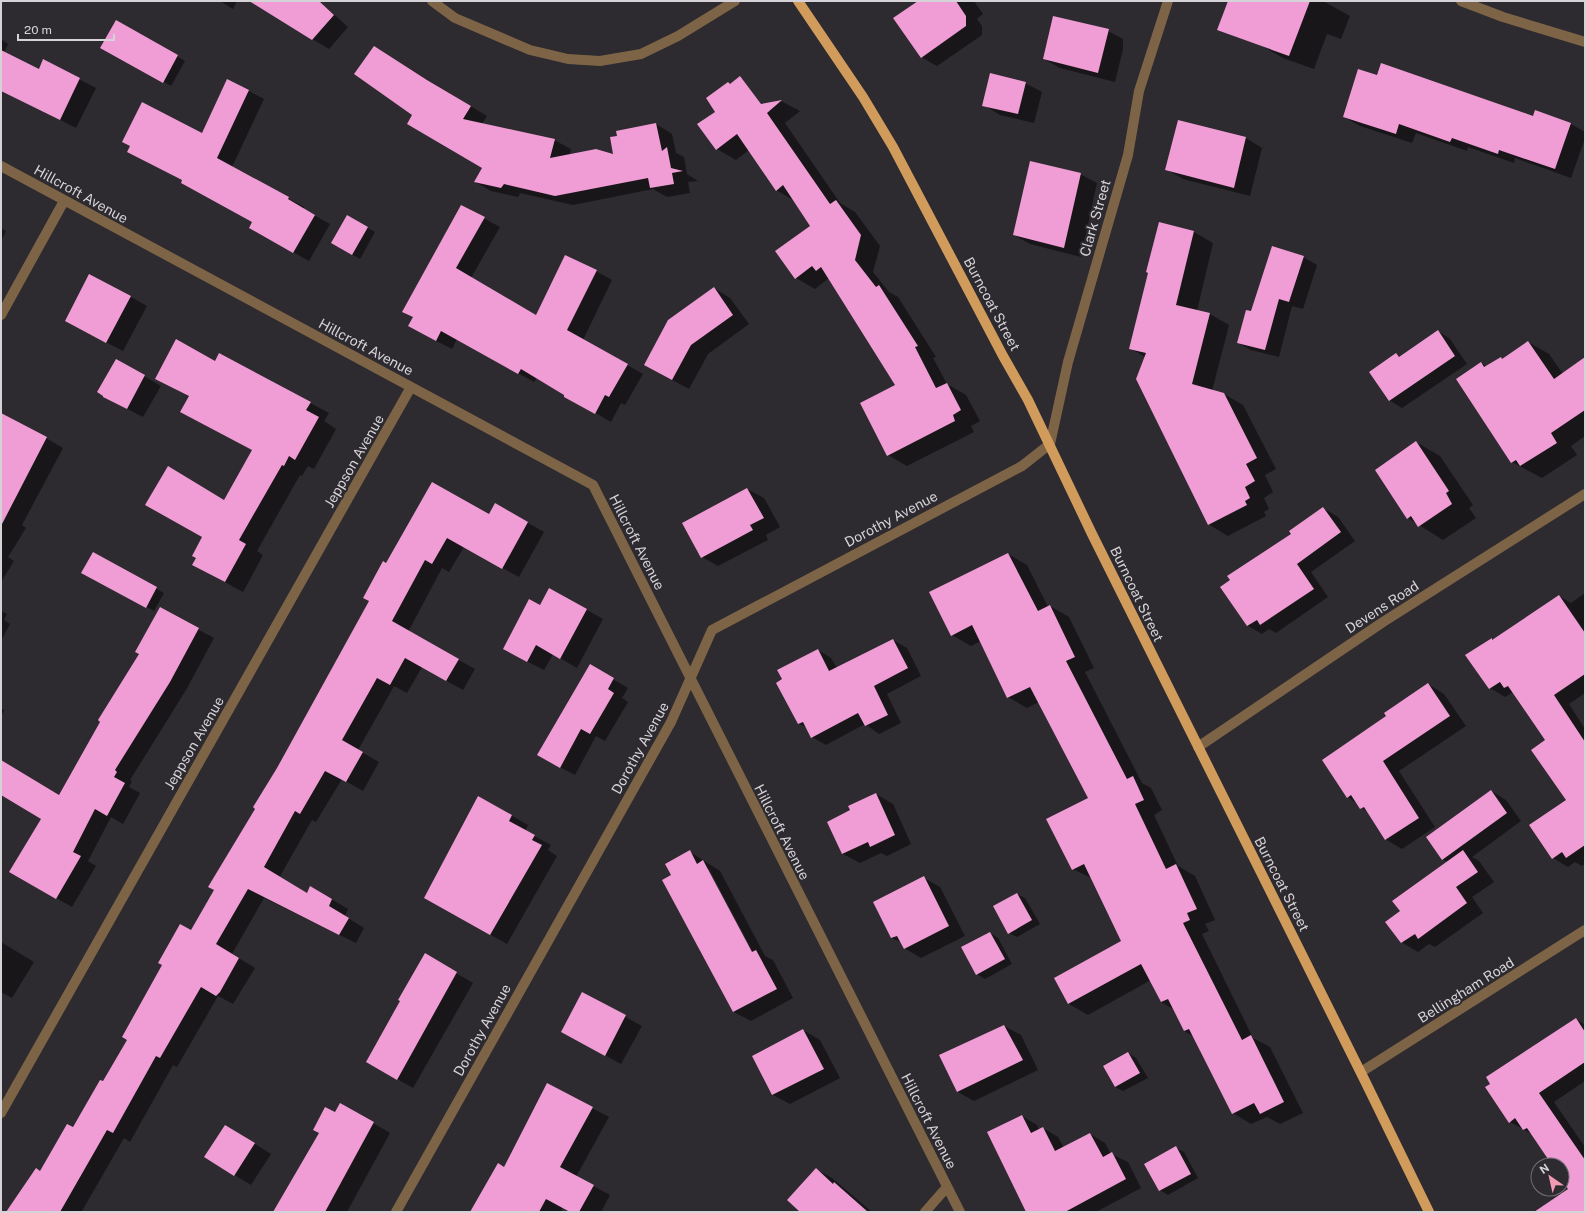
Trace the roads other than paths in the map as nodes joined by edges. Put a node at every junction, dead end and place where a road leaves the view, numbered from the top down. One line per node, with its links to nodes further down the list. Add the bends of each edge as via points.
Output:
1 (432, 1): 2 (street, via 455,18 530,50 568,59 600,61 641,54 678,36)
2 (735, 1)
3 (798, 1): 11 (main road, Burncoat Street, via 864,97 893,147)
4 (1168, 1): 11 (street, Clark Street, via 1139,91 1128,155 1068,362)
5 (1461, 1): 6 (street, via 1503,17)
6 (1585, 42)
7 (1, 166): 8 (street, Hillcroft Avenue)
8 (64, 201): 9 (street); 10 (street, Hillcroft Avenue)
9 (1, 315)
10 (411, 387): 13 (street, Hillcroft Avenue, via 592,485); 17 (street, Jeppson Avenue)
11 (1050, 444): 13 (street, Dorothy Avenue, via 1022,466 712,630); 14 (main road, Burncoat Street)
12 (1585, 494): 14 (street, Devens Road, via 1383,622)
13 (690, 676): 18 (street, Hillcroft Avenue); 19 (street, Dorothy Avenue, via 671,722)
14 (1198, 747): 16 (main road, Burncoat Street)
15 (1585, 930): 16 (street, Bellingham Road)
16 (1361, 1072): 22 (main road, Burncoat Street)
17 (1, 1112)
18 (948, 1187): 20 (street); 21 (street, Hillcroft Avenue)
19 (396, 1212)
20 (925, 1212)
21 (960, 1212)
22 (1429, 1212)

